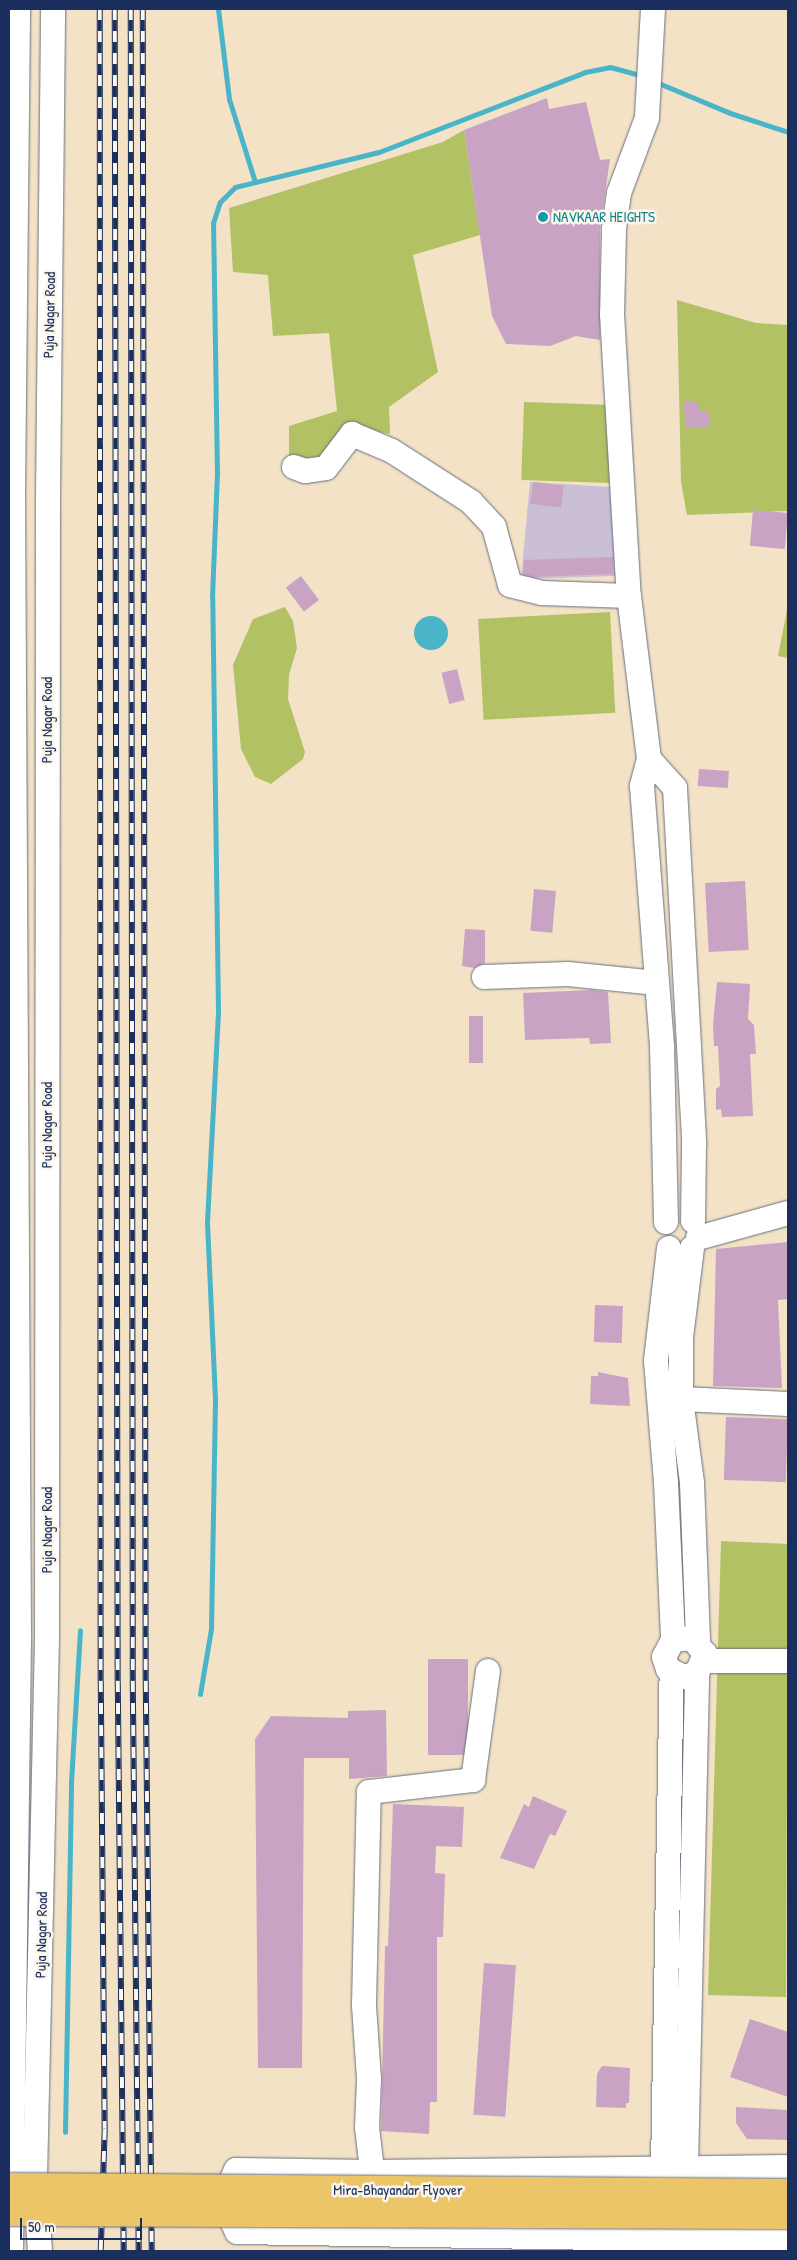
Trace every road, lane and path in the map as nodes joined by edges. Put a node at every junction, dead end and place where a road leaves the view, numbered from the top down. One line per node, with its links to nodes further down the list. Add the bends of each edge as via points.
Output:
1 (18, 9): 5 (street, Puja Nagar Road)
2 (52, 9): 6 (street, Puja Nagar Road)
3 (654, 9): 7 (street, via 647,118 618,193 614,229 612,314)
4 (294, 467): 7 (street, via 306,471 326,468 352,434 392,451 471,502 494,527 510,585 542,593)
5 (11, 492): 6 (street); 15 (street, Puja Nagar Road)
6 (48, 496): 19 (street, Puja Nagar Road)
7 (629, 596): 8 (street)
8 (649, 759): 9 (street, via 642,786); 10 (street, via 675,788)
9 (645, 845): 10 (street); 12 (street)
10 (679, 846): 14 (street)
11 (484, 976): 12 (street, via 568,974)
12 (657, 983): 13 (street)
13 (662, 1046): 14 (street); 17 (street, via 666,1222 682,1216)
14 (690, 1046): 17 (street)
15 (13, 1069): 18 (street, Puja Nagar Road)
16 (788, 1213): 17 (street)
17 (688, 1239): 20 (street, via 681,1338); 24 (street, via 656,1361)
18 (13, 1264): 19 (street); 22 (street, Puja Nagar Road)
19 (47, 1264): 25 (street, Puja Nagar Road)
20 (681, 1399): 21 (street); 23 (street)
21 (788, 1404)
22 (14, 1450): 26 (street, Puja Nagar Road)
23 (692, 1483): 24 (street); 28 (street)
24 (666, 1484): 27 (street)
25 (47, 1637): 26 (street); 32 (street, Puja Nagar Road)
26 (14, 1638): 36 (street, Puja Nagar Road)
27 (673, 1640): 28 (street, via 684,1637); 31 (street, via 664,1657)
28 (700, 1658): 29 (street); 31 (street, via 684,1677); 34 (street)
29 (788, 1661)
30 (488, 1671): 37 (street, via 473,1780 369,1792 364,2005 367,2127)
31 (672, 1673): 34 (street)
32 (36, 2163): 36 (street); 46 (street, Puja Nagar Road)
33 (788, 2167): 34 (street)
34 (675, 2168): 35 (street)
35 (471, 2169): 37 (street); 42 (street)
36 (9, 2171): 38 (main road, Mira-Bhayandar Flyover, bridge); 44 (street, Puja Nagar Road)
37 (372, 2172): 41 (street); 41 (street, via 236,2170 222,2201 237,2232)
38 (788, 2193)
39 (9, 2212): 40 (main road, Mira-Bhayandar Flyover, bridge)
40 (788, 2215)
41 (379, 2234): 42 (street)
42 (468, 2234): 45 (street)
43 (788, 2241): 47 (street)
44 (10, 2245): 46 (street)
45 (647, 2245): 47 (street)
46 (40, 2246)
47 (730, 2246)

